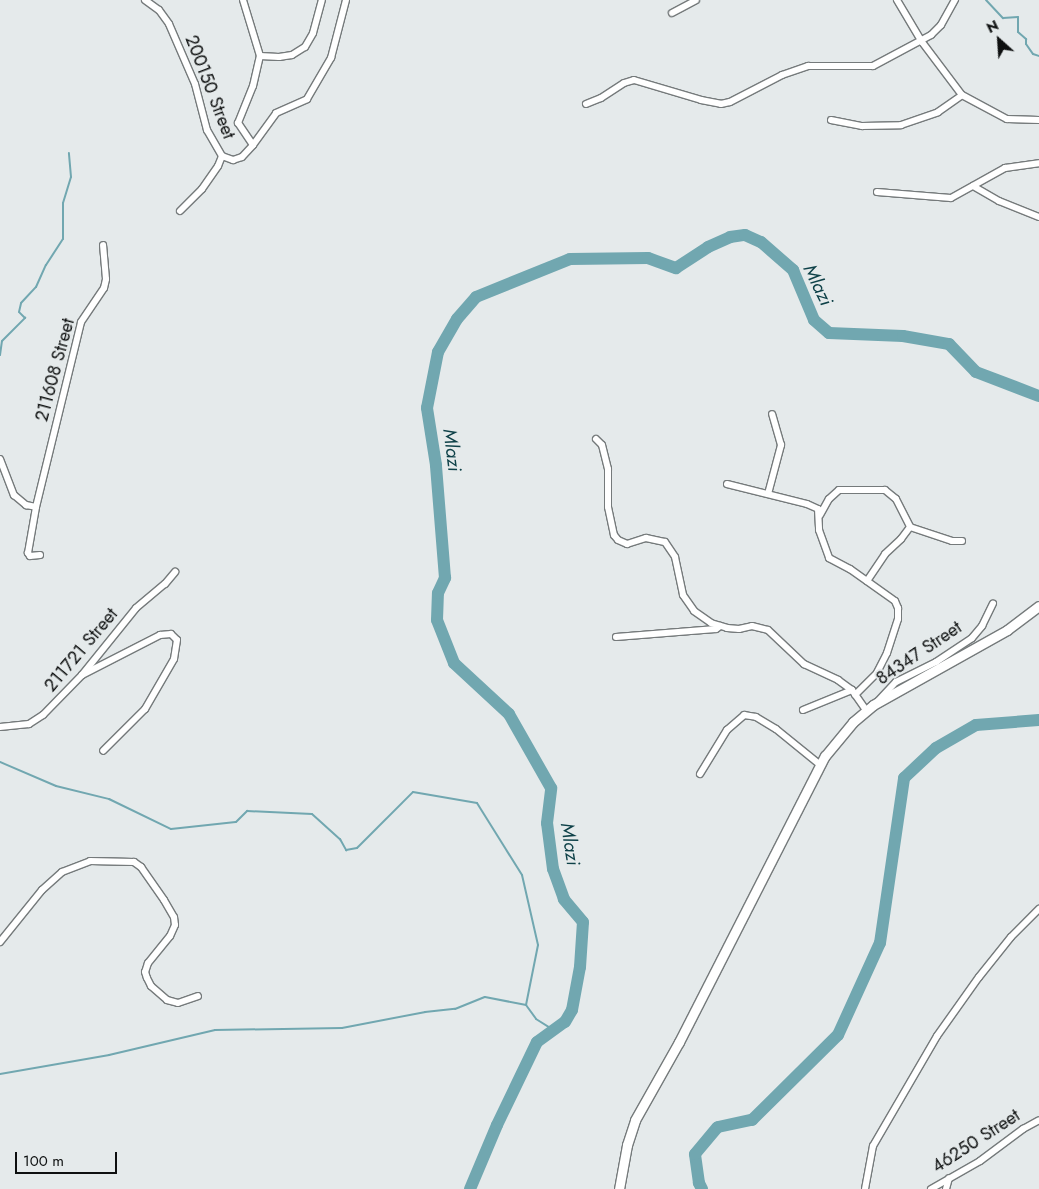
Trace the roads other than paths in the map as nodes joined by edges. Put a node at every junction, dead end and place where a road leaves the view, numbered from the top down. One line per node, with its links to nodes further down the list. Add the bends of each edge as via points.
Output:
1 (145, 0): 16 (street, 200150 Street, via 159,10 169,24 196,84 205,124)
2 (243, 0): 10 (street)
3 (322, 0): 10 (street, via 313,33 301,51 279,57)
4 (346, 0): 15 (street, 200150 Street, via 331,58 307,100 276,113)
5 (696, 0): 8 (street)
6 (897, 0): 9 (street)
7 (955, 0): 9 (street, via 941,25)
8 (672, 13)
9 (922, 42): 11 (street); 12 (street, via 873,66 797,68 720,104 634,80)
10 (260, 56): 15 (street, via 253,86 238,123)
11 (962, 95): 13 (street, via 938,112 901,125 862,126); 14 (street, via 1007,119)
12 (586, 104)
13 (831, 120)
14 (1039, 120)
15 (253, 145): 16 (street, 200150 Street, via 238,159)
16 (222, 156): 20 (street, via 202,188)
17 (1039, 163): 18 (street, via 1005,168)
18 (973, 186): 19 (street, via 950,198); 21 (street, via 999,201)
19 (877, 192)
20 (180, 211)
21 (1039, 217)
22 (103, 245): 28 (street, 211608 Street, via 104,288 81,322)
23 (772, 414): 27 (street, via 781,445)
24 (596, 439): 37 (street, via 602,445 608,469 608,507 614,535 624,543 646,538 665,542 680,572 686,602 694,611)
25 (0, 459): 28 (street, via 14,495 26,505)
26 (727, 484): 27 (street)
27 (768, 494): 29 (street, via 808,504 818,509)
28 (36, 507): 32 (street, 211608 Street, via 28,553 30,556)
29 (820, 515): 30 (street, via 829,499 839,490 886,490 896,499); 34 (street, via 819,530 829,558)
30 (910, 527): 31 (street, via 952,541); 34 (street, via 885,554)
31 (962, 541)
32 (40, 555)
33 (175, 572): 39 (street, 211721 Street, via 136,608)
34 (867, 581): 40 (street, via 895,601 898,619 880,668)
35 (993, 603): 41 (street, 84347 Street, via 982,626 963,646 896,682)
36 (1039, 606): 41 (street, via 1006,630)
37 (720, 626): 38 (street, via 716,630); 40 (street, via 768,630 804,664 838,680)
38 (616, 637)
39 (82, 675): 43 (street, 211721 Street, via 37,720 19,726); 44 (street, via 160,635 171,634 177,640 174,659 145,710)
40 (855, 695): 41 (street); 42 (street)
41 (869, 707): 45 (street)
42 (803, 710)
43 (0, 727)
44 (103, 751)
45 (819, 764): 46 (street, via 776,730 756,717 744,715 727,730); 52 (street, via 679,1042 635,1120)
46 (700, 774)
47 (1039, 909): 53 (street, via 1011,937 946,1022 873,1146)
48 (0, 942): 49 (street, via 42,890 62,872 90,861 134,862 164,900 175,925 148,963 147,978 167,1000 178,1003)
49 (198, 996)
50 (1039, 1120): 51 (street, 46250 Street, via 980,1161)
51 (949, 1178): 54 (street, 46250 Street); 55 (street)
52 (619, 1189)
53 (865, 1189)
54 (930, 1189)
55 (946, 1189)

